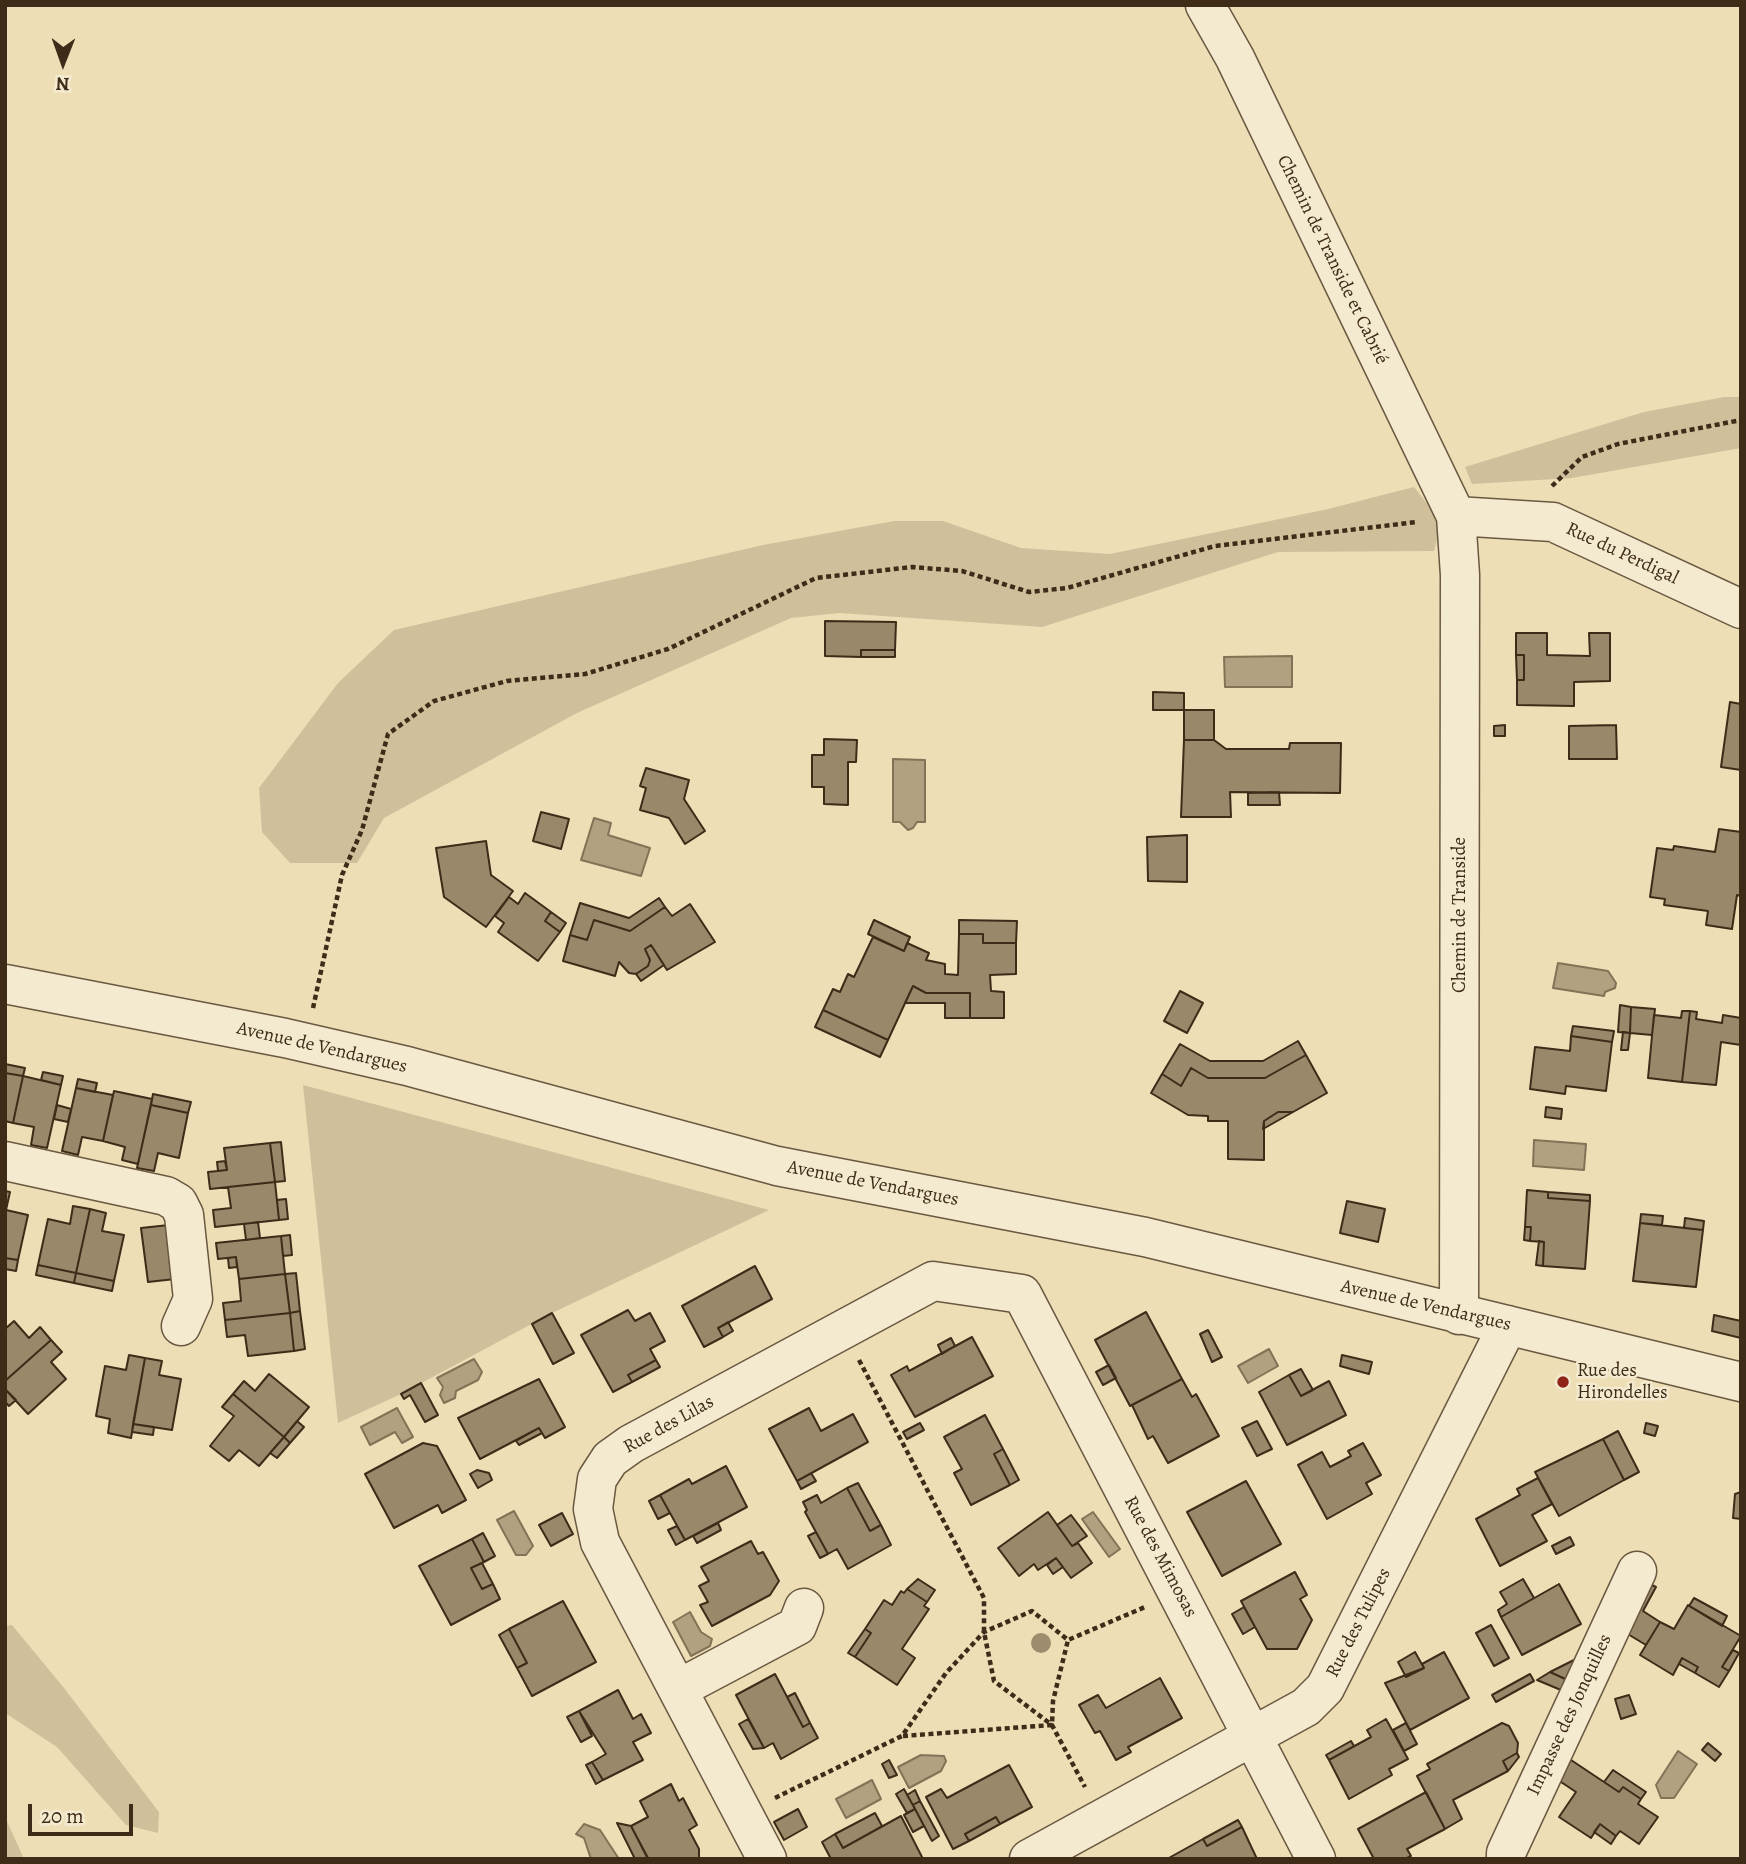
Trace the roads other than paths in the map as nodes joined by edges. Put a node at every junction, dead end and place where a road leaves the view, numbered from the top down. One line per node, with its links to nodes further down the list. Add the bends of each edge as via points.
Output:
1 (1205, 5): 2 (street, Chemin de Transide et Cabrié, via 1235,58)
2 (1456, 516): 3 (street, Rue du Perdigal, via 1553,522); 7 (street, Chemin de Transide, via 1460,603)
3 (1741, 609)
4 (5, 984): 7 (street, Avenue de Vendargues, via 302,1042 777,1166 1145,1237)
5 (5, 1161): 9 (street, via 166,1196 178,1203 184,1215 193,1299)
6 (979, 1287): 13 (street, Rue des Lilas, via 933,1281 610,1459 597,1479 593,1509 600,1542); 14 (street, Rue des Mimosas, via 1022,1294)
7 (1459, 1315): 8 (street, Avenue de Vendargues)
8 (1508, 1325): 10 (street, Avenue de Vendargues); 14 (street, Rue des Tulipes, via 1332,1677 1306,1707)
9 (181, 1326)
10 (1741, 1382)
11 (1637, 1571): 18 (street, Impasse des Jonquilles)
12 (804, 1608): 13 (street, via 797,1626)
13 (678, 1689): 15 (street, Rue des Lilas)
14 (1254, 1736): 16 (street, Rue des Tulipes); 17 (street, Rue des Mimosas)
15 (767, 1859)
16 (1029, 1859)
17 (1316, 1859)
18 (1506, 1859)

